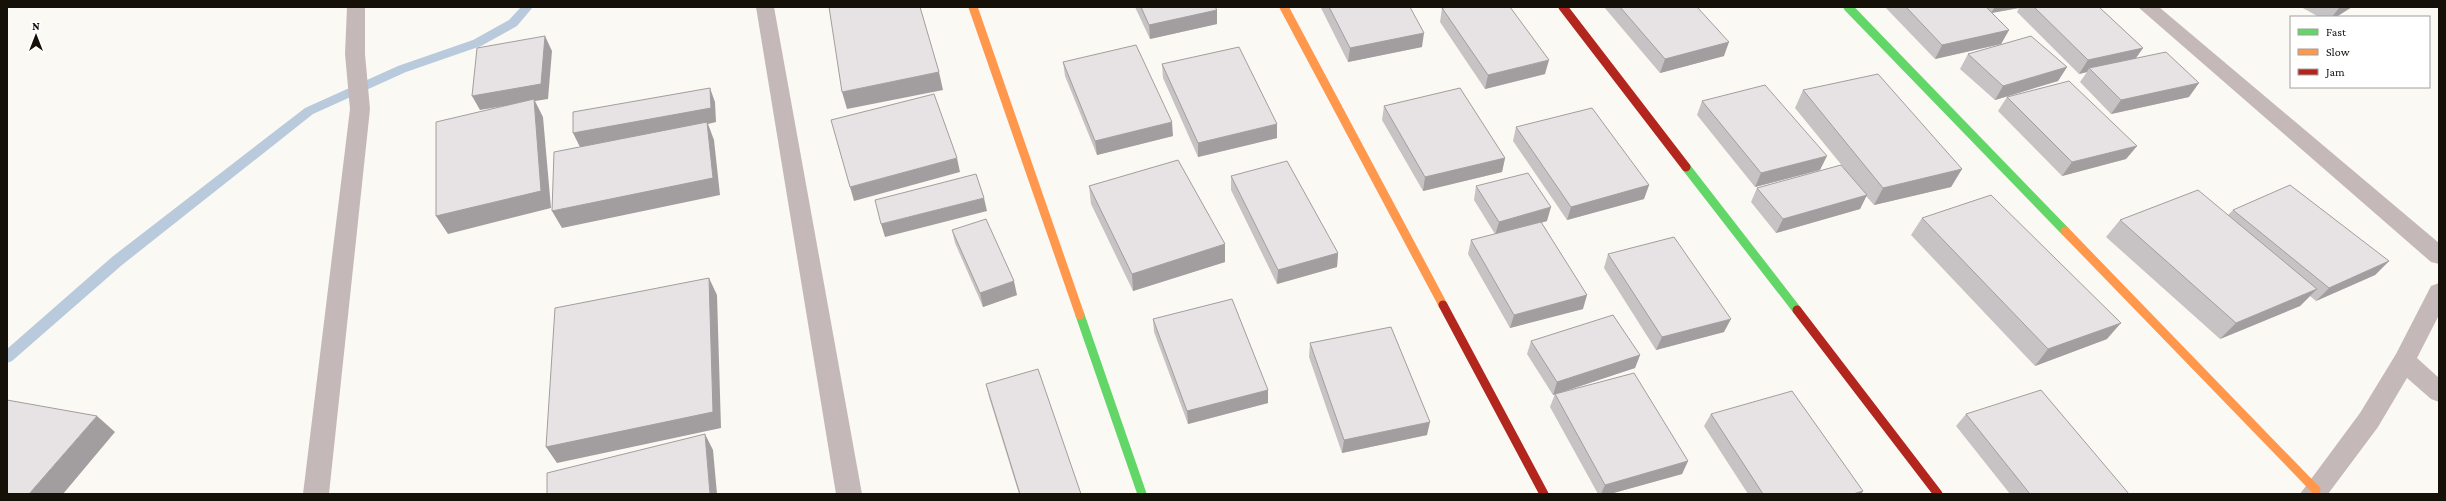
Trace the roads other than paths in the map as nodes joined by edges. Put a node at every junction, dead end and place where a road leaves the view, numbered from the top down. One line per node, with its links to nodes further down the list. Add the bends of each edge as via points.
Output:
1 (356, 7): 13 (street, via 355,54 360,109)
2 (765, 7): 14 (street)
3 (973, 7): 15 (street)
4 (1284, 7): 16 (street)
5 (1563, 7): 17 (street)
6 (1848, 7): 12 (street)
7 (2147, 7): 8 (street)
8 (2439, 256)
9 (2439, 292): 10 (street)
10 (2404, 361): 11 (street); 12 (street, via 2369,420)
11 (2439, 392)
12 (2315, 492)
13 (316, 494)
14 (849, 494)
15 (1142, 494)
16 (1544, 494)
17 (1938, 494)

